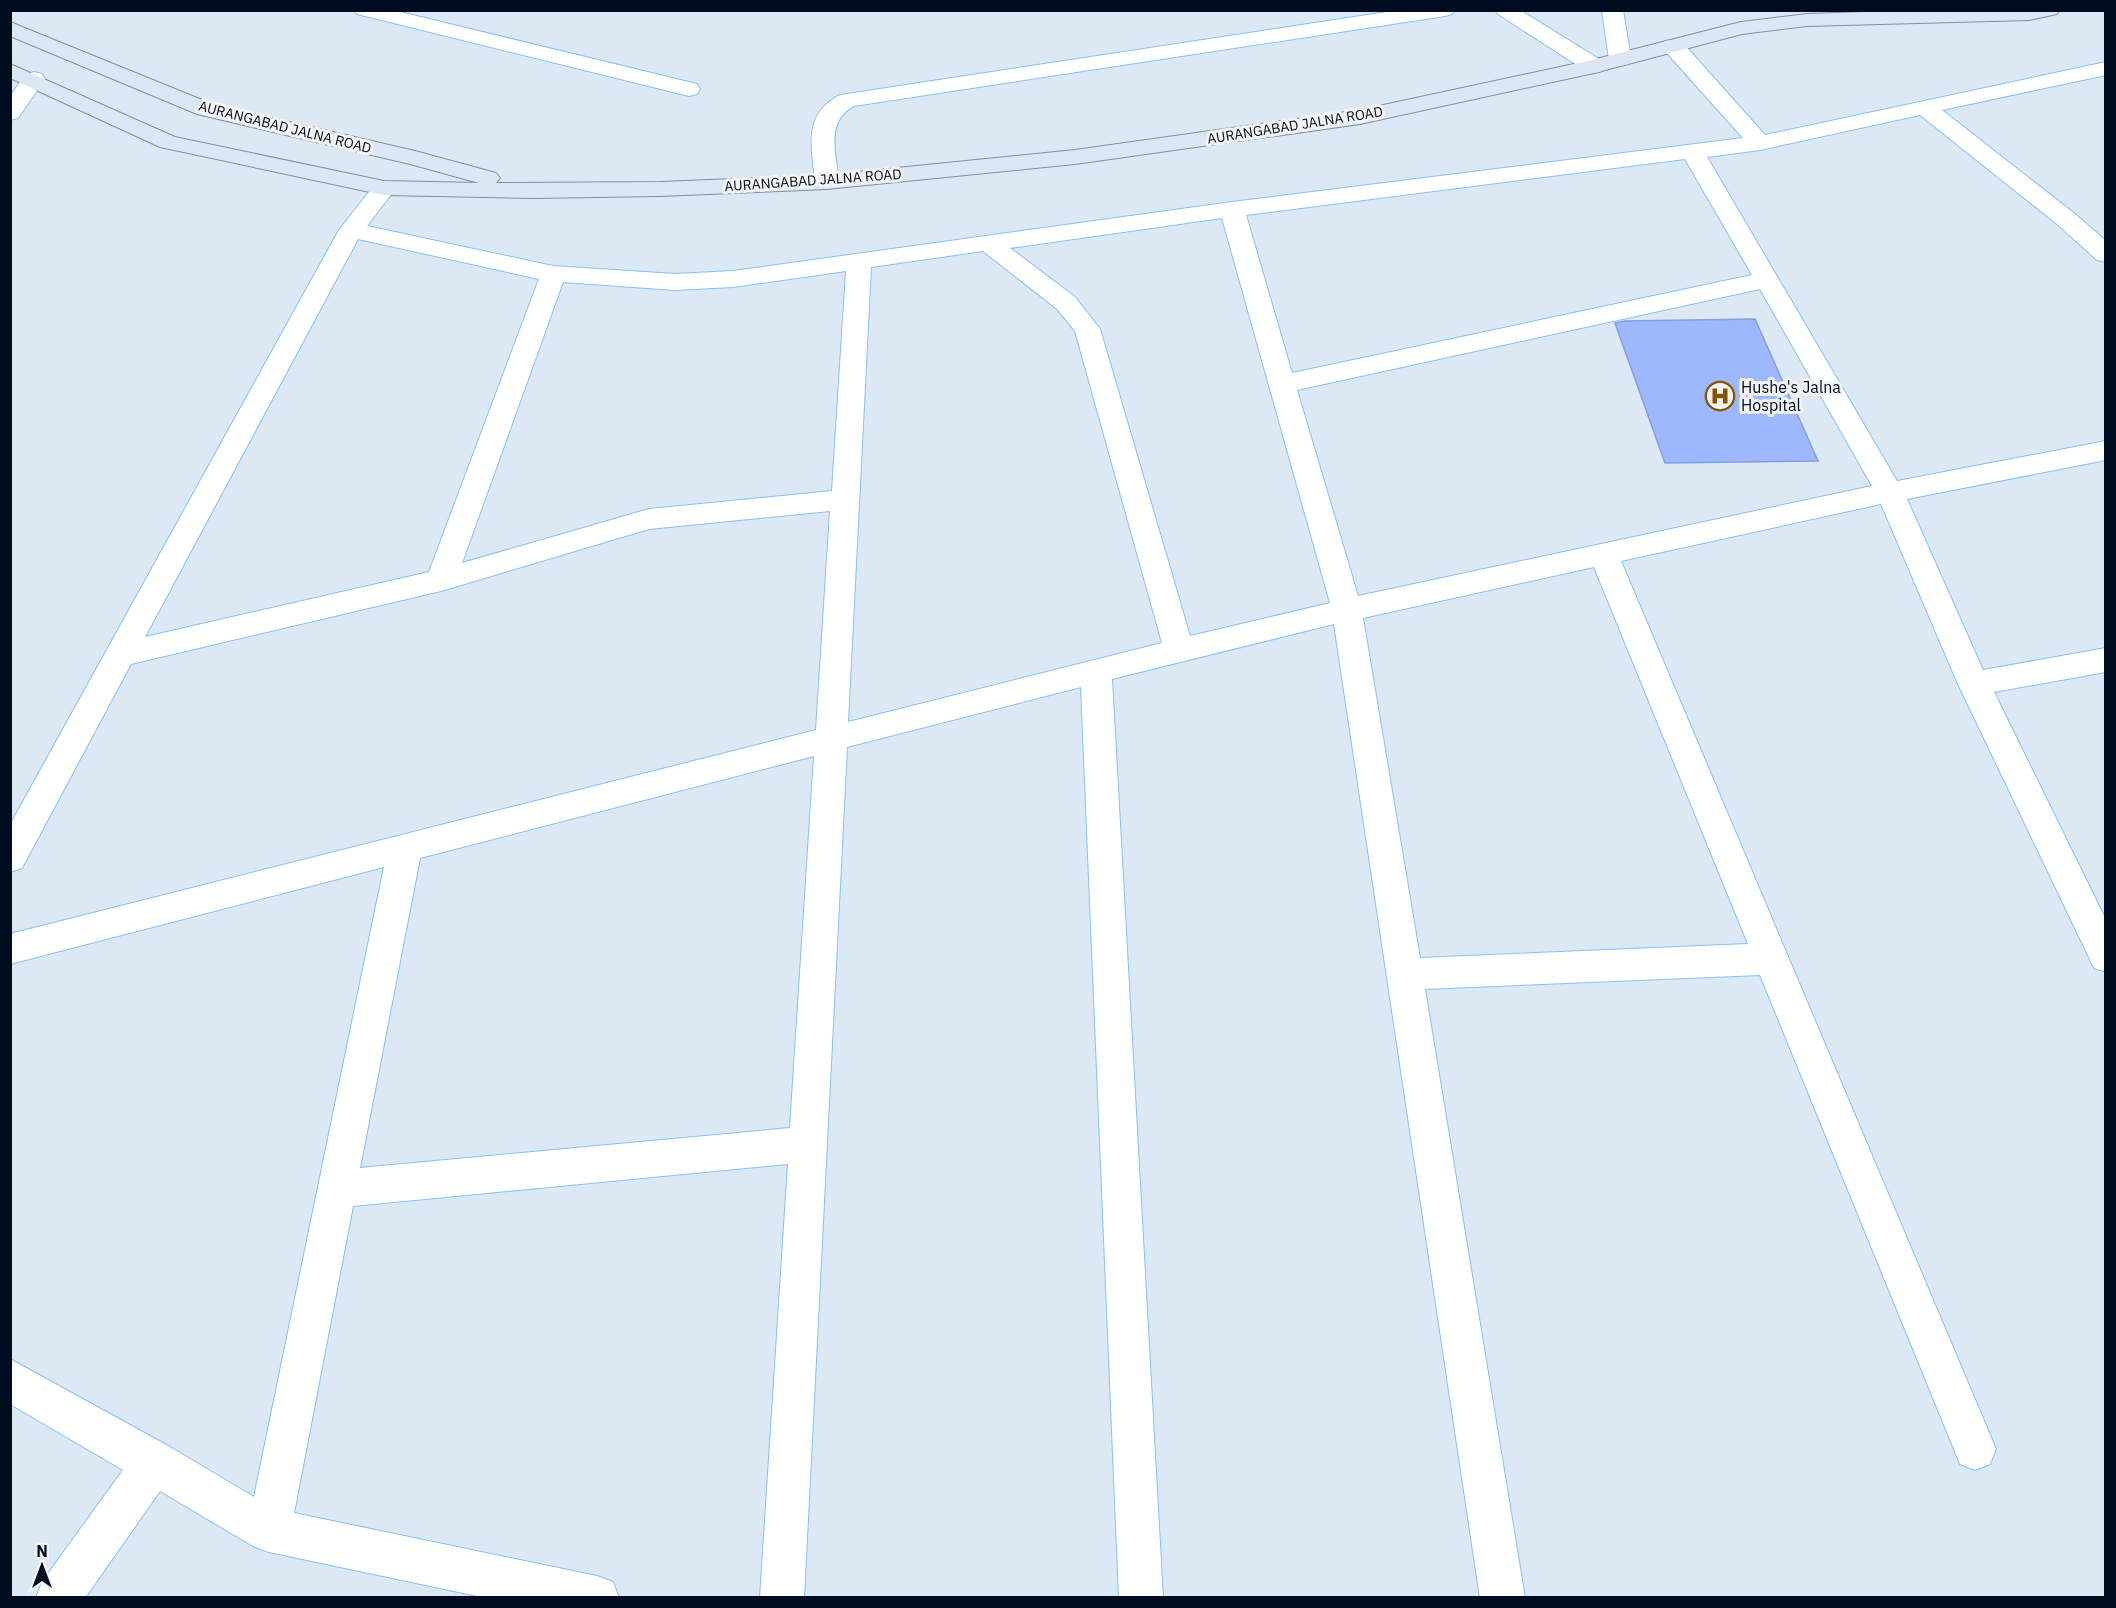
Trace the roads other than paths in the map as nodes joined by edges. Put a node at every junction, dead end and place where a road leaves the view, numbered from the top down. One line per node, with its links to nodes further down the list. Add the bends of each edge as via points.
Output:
1 (1445, 10): 18 (street, via 848,100 832,108 823,122)
2 (1505, 10): 9 (street)
3 (1611, 10): 8 (street)
4 (371, 11): 13 (street)
5 (2036, 12): 7 (main road, AURANGABAD JALNA ROAD, via 1807,20 1741,28)
6 (20, 27): 20 (main road, AURANGABAD JALNA ROAD, via 205,109 415,158)
7 (1674, 46): 8 (main road, AURANGABAD JALNA ROAD); 16 (street)
8 (1620, 59): 9 (main road, AURANGABAD JALNA ROAD)
9 (1594, 66): 18 (main road, AURANGABAD JALNA ROAD, via 1360,117 1075,158)
10 (2106, 68): 14 (street)
11 (10, 70): 12 (main road, AURANGABAD JALNA ROAD)
12 (34, 79): 15 (street); 19 (main road, AURANGABAD JALNA ROAD, via 168,142)
13 (689, 89)
14 (1924, 107): 16 (street); 24 (street)
15 (10, 113)
16 (1760, 143): 17 (street)
17 (1692, 151): 21 (street); 27 (street)
18 (827, 182): 20 (main road, AURANGABAD JALNA ROAD)
19 (384, 188): 20 (main road, AURANGABAD JALNA ROAD); 22 (street)
20 (533, 191)
21 (1232, 209): 23 (street); 28 (street)
22 (351, 230): 26 (street); 36 (street)
23 (988, 243): 25 (street); 35 (street, via 1066,303 1087,329)
24 (2106, 255)
25 (859, 261): 26 (street, via 711,282); 31 (street)
26 (553, 274): 33 (street)
27 (1767, 280): 28 (street); 30 (street)
28 (1282, 384): 34 (street)
29 (2106, 450): 30 (street)
30 (1890, 492): 32 (street); 39 (street)
31 (845, 500): 33 (street, via 649,519); 40 (street)
32 (1603, 554): 34 (street); 45 (street)
33 (441, 580): 36 (street)
34 (1347, 610): 35 (street); 46 (street)
35 (1179, 651): 38 (street)
36 (120, 654): 42 (street)
37 (2106, 660): 39 (street)
38 (1096, 671): 40 (street); 56 (street)
39 (1974, 684): 44 (street)
40 (831, 738): 41 (street); 47 (street)
41 (405, 848): 43 (street); 48 (street)
42 (10, 858)
43 (10, 950)
44 (2106, 957)
45 (1771, 959): 46 (street); 50 (street)
46 (1405, 974): 57 (street)
47 (808, 1144): 48 (street); 55 (street)
48 (337, 1189): 52 (street)
49 (10, 1380): 51 (street)
50 (1975, 1449)
51 (155, 1462): 52 (street); 53 (street)
52 (269, 1530): 54 (street)
53 (58, 1598)
54 (597, 1598)
55 (782, 1598)
56 (1140, 1598)
57 (1503, 1598)

